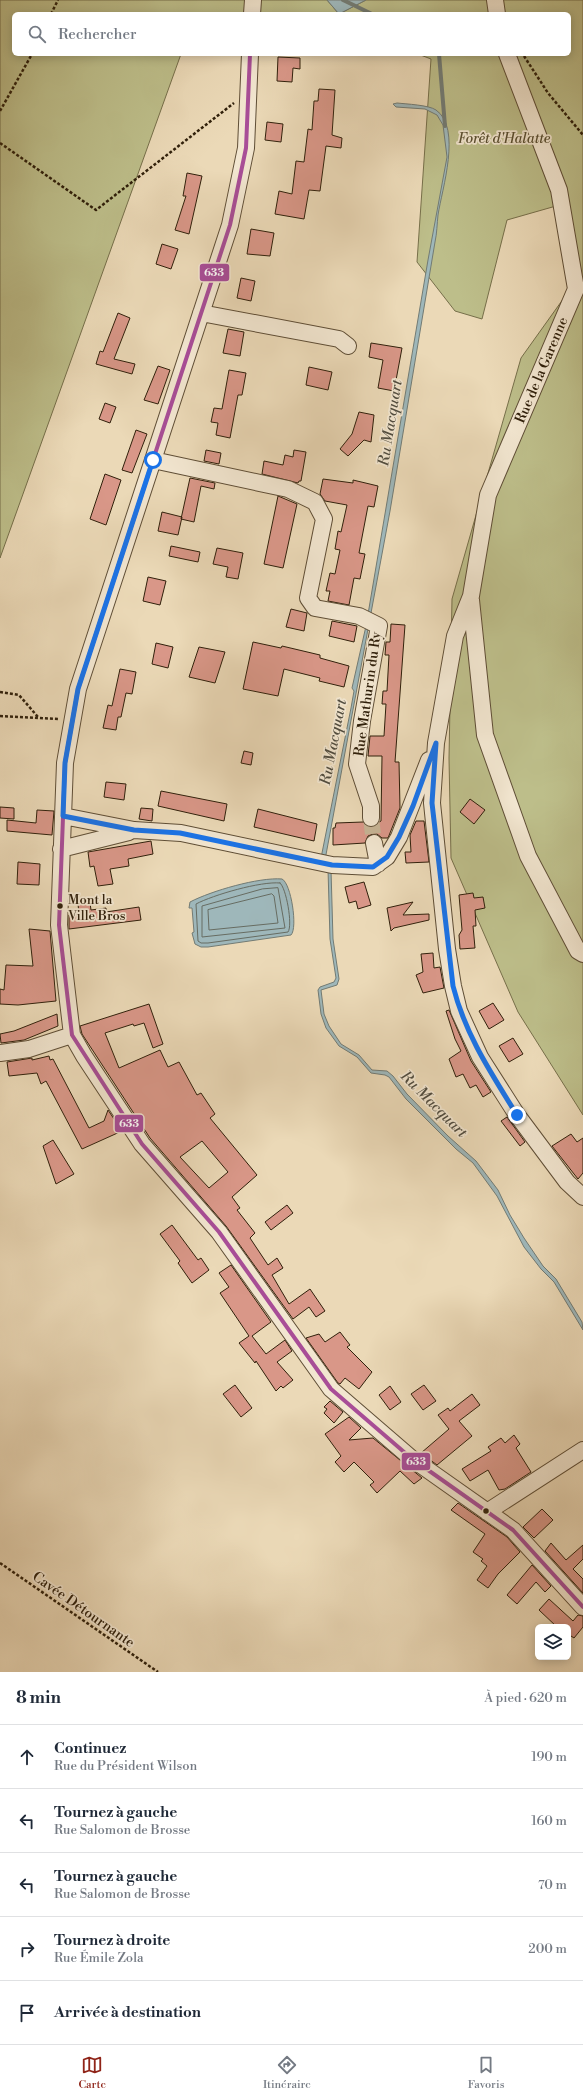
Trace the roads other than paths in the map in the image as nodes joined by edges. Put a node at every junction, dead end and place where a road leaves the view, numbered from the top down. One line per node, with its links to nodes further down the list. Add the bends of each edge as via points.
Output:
1 (253, 0): 3 (street)
2 (495, 0): 4 (street)
3 (252, 12)
4 (497, 12)
5 (250, 56): 7 (street, via 246,148 230,224)
6 (508, 56): 10 (street, Rue de la Garenne, via 559,190 576,289 488,495)
7 (201, 313): 8 (street, via 339,339); 9 (street)
8 (348, 346)
9 (153, 460): 12 (street, via 78,689 65,763); 13 (street, Rue Mathurin du Ry, via 288,489 315,502 324,519 308,598 315,608 359,616 379,626 357,764 371,806)
10 (471, 596): 11 (street, via 455,636); 18 (street, via 485,736 528,856 578,951)
11 (436, 743): 17 (street, via 399,837 387,857); 21 (street, via 432,803 447,949 459,1012 480,1057 517,1115 567,1182)
12 (63, 816): 14 (street); 16 (street)
13 (371, 818)
14 (134, 830): 16 (street); 17 (street, via 180,833 332,865 373,867)
15 (374, 844): 17 (street)
16 (61, 849): 19 (street, via 59,925)
17 (378, 864)
18 (583, 954)
19 (72, 1035): 20 (street, via 29,1049); 23 (street, via 142,1144 219,1232 331,1389 412,1458)
20 (0, 1054)
21 (583, 1197)
22 (583, 1450): 23 (street)
23 (482, 1508): 24 (street, via 512,1530)
24 (583, 1607)

